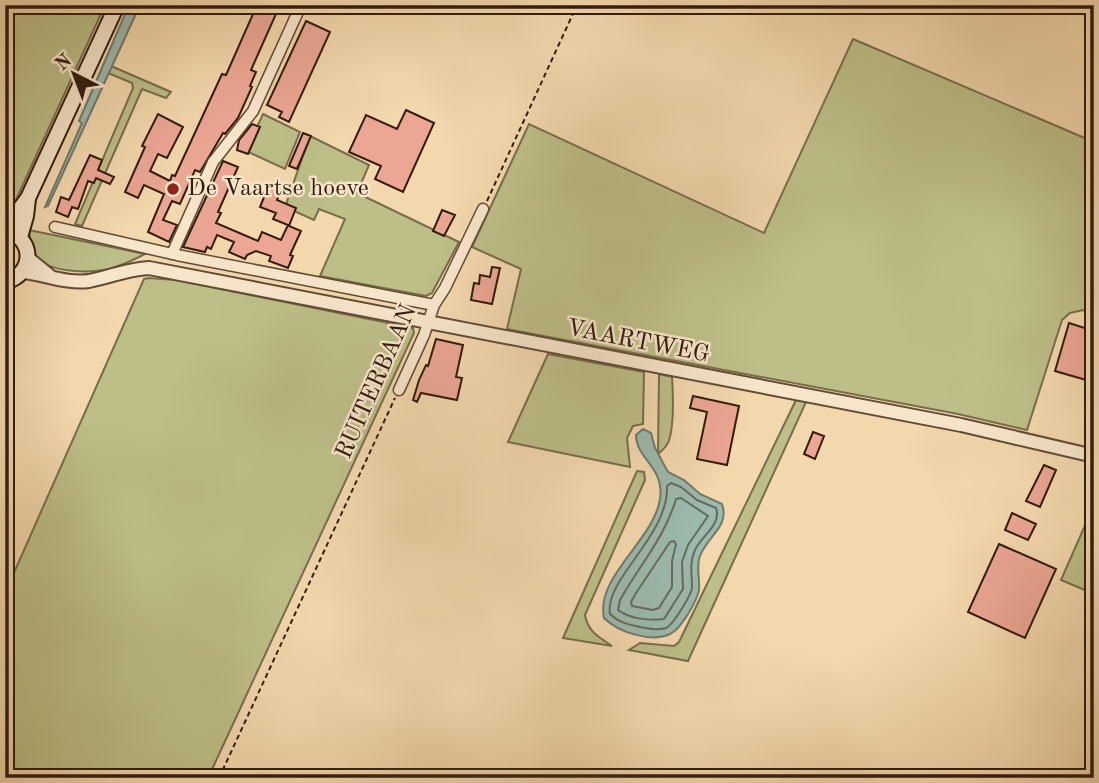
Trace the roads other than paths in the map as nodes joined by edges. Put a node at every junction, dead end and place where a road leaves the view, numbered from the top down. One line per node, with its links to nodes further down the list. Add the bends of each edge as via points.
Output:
1 (117, 5): 3 (main road)
2 (301, 5): 8 (street, via 253,111 213,162)
3 (28, 198): 6 (main road); 7 (main road)
4 (483, 209): 14 (street, RUITERBAAN)
5 (55, 227): 8 (street)
6 (5, 229): 7 (main road)
7 (20, 237): 9 (main road)
8 (174, 254): 11 (street); 14 (street)
9 (28, 258): 10 (main road); 12 (street)
10 (23, 272): 12 (street, VAARTWEG); 13 (main road)
11 (173, 272): 12 (street, VAARTWEG, via 140,268 89,281); 15 (street, VAARTWEG)
12 (51, 277)
13 (5, 282)
14 (434, 305): 15 (street, RUITERBAAN)
15 (427, 323): 16 (street, RUITERBAAN); 17 (street, VAARTWEG, via 961,425)
16 (398, 390)
17 (1094, 456)

